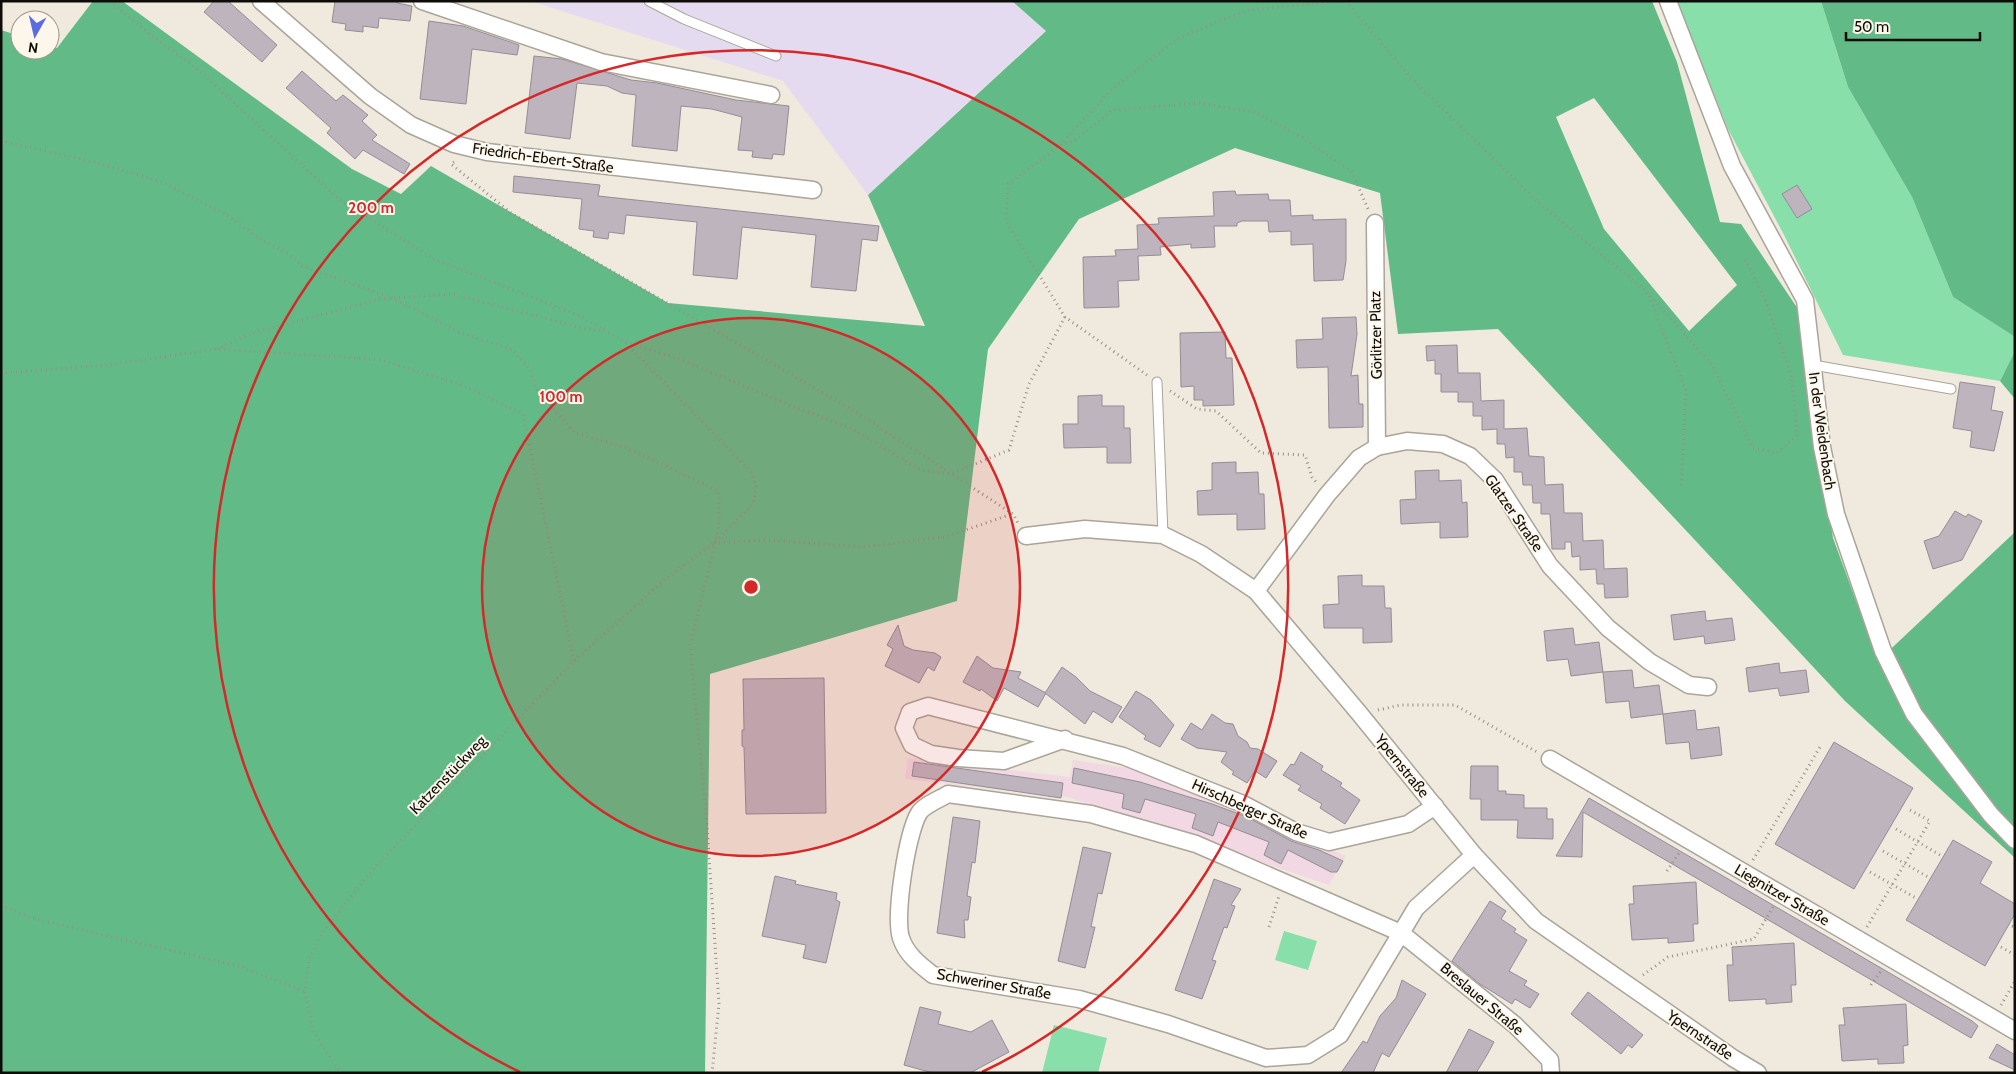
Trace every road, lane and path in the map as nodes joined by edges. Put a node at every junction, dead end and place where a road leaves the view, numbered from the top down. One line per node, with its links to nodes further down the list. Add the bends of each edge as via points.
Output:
1 (110, 1): 18 (path, via 195,67 340,200 434,259 580,316)
2 (261, 1): 12 (street, Friedrich-Ebert-Straße, via 370,96 411,124 454,144 487,152)
3 (422, 1): 8 (street, via 600,62)
4 (649, 1): 7 (lane, via 684,20)
5 (1345, 1): 10 (path, via 1248,10 1180,37 1112,89); 15 (path, via 1411,78 1531,195)
6 (1668, 1): 21 (street, In der Weidenbach, via 1732,166 1805,300)
7 (776, 56)
8 (771, 95)
9 (1, 141): 16 (path, via 98,163 162,182 227,215 302,266)
10 (1059, 146): 13 (path, via 1074,141 1112,110 1199,102 1255,112 1303,138 1352,172); 17 (path, via 1008,184 1006,220)
11 (457, 158): 26 (path, via 451,164 511,213 856,412)
12 (813, 190)
13 (1374, 224): 25 (street, Görlitzer Platz)
14 (1744, 257): 15 (path, via 1765,299 1792,378 1797,435 1777,453 1753,448 1712,365)
15 (1648, 293): 27 (path, via 1686,391)
16 (392, 298): 18 (path, via 452,294); 20 (path, via 250,334); 31 (path, via 459,332 512,350 530,370 536,389 575,433 625,447 719,491 720,526)
17 (1065, 317): 23 (path); 26 (path, via 1029,384 1009,450)
18 (604, 332): 19 (path)
19 (625, 342): 26 (path, via 682,360 852,428 920,470); 31 (path, Katzenstückweg, via 751,472 756,486 753,504)
20 (217, 349): 22 (path, via 108,365); 33 (path, via 381,360 462,385 523,414)
21 (1812, 365): 24 (lane); 43 (street, In der Weidenbach, via 1822,447 1836,514 1883,651 1914,714 1991,815)
22 (1, 373)
23 (1157, 382): 28 (path, via 1197,409 1216,411 1261,453 1305,455 1312,477); 29 (lane)
24 (1951, 389)
25 (1377, 447): 28 (street, Glatzer Straße, via 1359,458); 34 (street, Glatzer Straße, via 1407,440 1443,444 1470,456 1495,480 1550,566 1608,628 1650,662 1689,685)
26 (951, 474): 31 (path, via 1013,514 945,537 864,547 766,540)
27 (1681, 488)
28 (1327, 495): 32 (street, Glatzer Straße)
29 (1163, 535): 30 (street, Ypernstraße, via 1085,529); 32 (street, Ypernstraße, via 1201,554)
30 (1026, 536)
31 (714, 543): 33 (path, Katzenstückweg, via 670,576); 69 (path, via 690,646 706,812 719,1004)
32 (1256, 591): 35 (street, Ypernstraße)
33 (574, 661): 65 (path, Katzenstückweg, via 362,883 322,933 309,960)
34 (1708, 687)
35 (1359, 713): 38 (path, via 1401,705 1454,705); 39 (street, Ypernstraße)
36 (1065, 739): 36 (street, Hirschberger Straße, via 928,706 910,712 904,728 912,745 931,754 958,758 1004,761); 39 (street, Hirschberger Straße, via 1123,756 1243,804 1296,832 1329,842 1408,824)
37 (1820, 747): 51 (path)
38 (1550, 759): 42 (street, Liegnitzer Straße)
39 (1435, 806): 46 (street, Ypernstraße)
40 (1908, 809): 44 (path, via 1930,821)
41 (1896, 829): 44 (path)
42 (1687, 839): 49 (path); 51 (street, Liegnitzer Straße)
43 (2015, 840)
44 (1917, 842): 47 (path); 48 (path)
45 (1883, 851): 48 (path)
46 (1474, 855): 59 (street, Schweriner Straße, via 1416,908); 64 (street, Ypernstraße, via 1536,921)
47 (1940, 855)
48 (1905, 863): 52 (path); 54 (path)
49 (1667, 871)
50 (1870, 872): 54 (path)
51 (1745, 873): 60 (street, Liegnitzer Straße)
52 (1928, 877)
53 (1284, 883): 58 (path); 59 (street, Schweriner Straße); 59 (street, Schweriner Straße, via 1196,844 1091,814 948,794 920,812 907,848 899,915 901,938 915,961 933,975 1079,999 1168,1024 1266,1058 1308,1056 1340,1035)
54 (1892, 885): 55 (path); 60 (path)
55 (1916, 898)
56 (1, 905): 65 (path, via 31,918 242,967)
57 (1766, 920): 64 (path, via 1754,939 1668,957)
58 (1269, 926)
59 (1401, 933): 70 (street, Breslauer Straße, via 1515,1025 1550,1060)
60 (1860, 940): 66 (street, Liegnitzer Straße)
61 (2001, 947): 62 (path)
62 (2015, 955)
63 (2015, 981): 66 (path)
64 (1628, 985): 71 (street, Ypernstraße)
65 (305, 992): 68 (path, Katzenstückweg, via 314,1033)
66 (1993, 1018): 67 (street, Liegnitzer Straße)
67 (2015, 1031)
68 (341, 1073)
69 (712, 1073)
70 (1551, 1073)
71 (1758, 1073)

